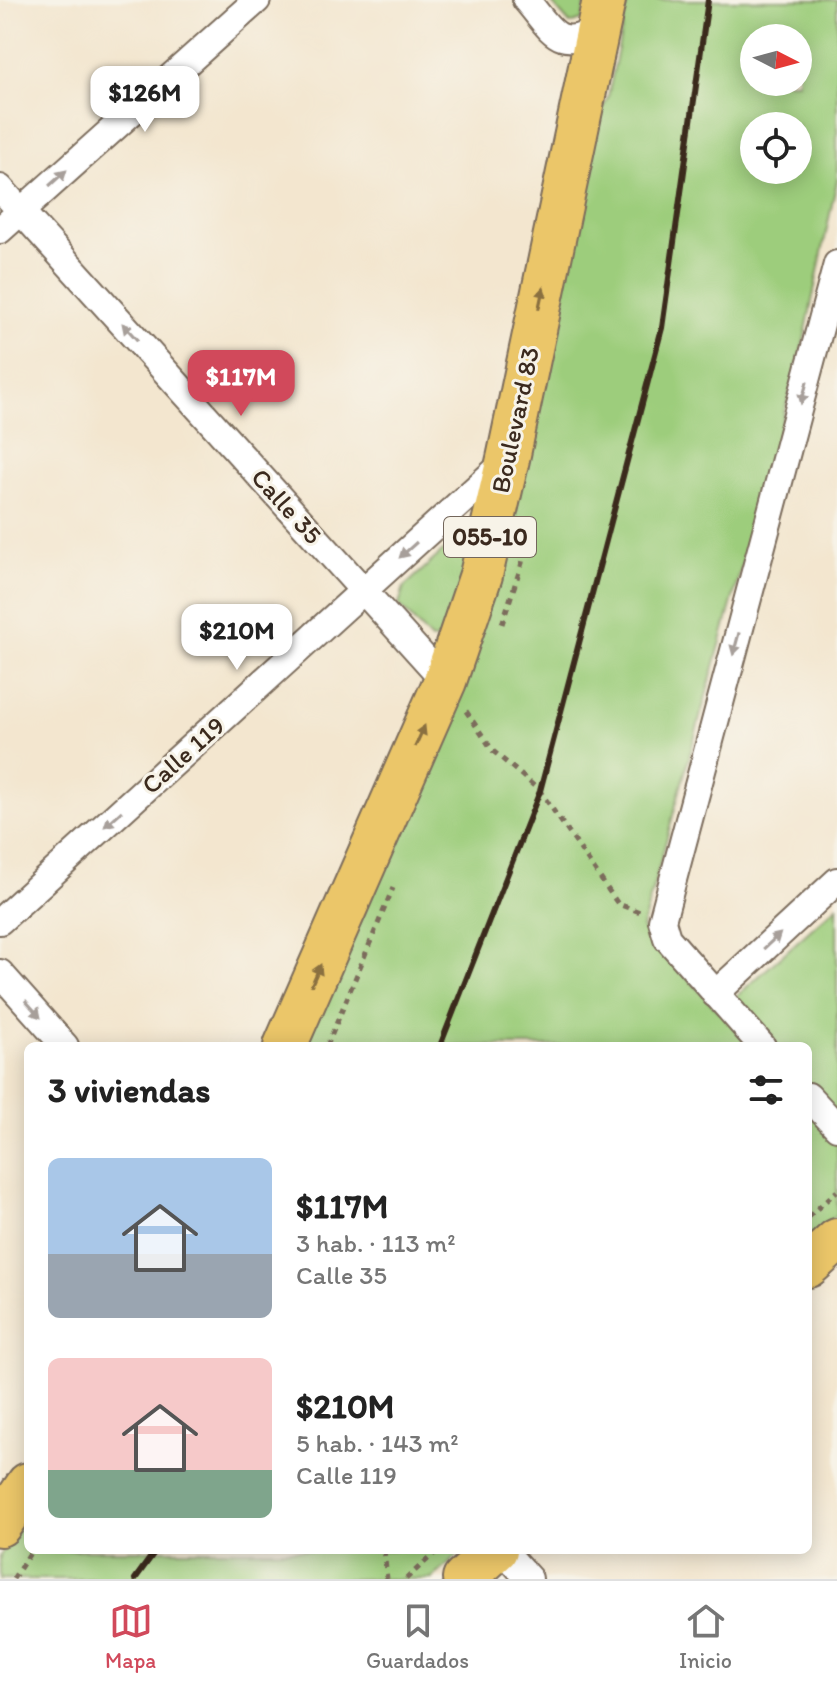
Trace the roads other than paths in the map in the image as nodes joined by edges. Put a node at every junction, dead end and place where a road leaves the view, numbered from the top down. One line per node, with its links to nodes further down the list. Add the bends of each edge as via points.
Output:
1 (257, 0): 5 (street, one-way to 1)
2 (526, 0): 3 (street, via 568,40 581,39)
3 (602, 14): 10 (main road, Boulevard 83 / 055-10, one-way to 3)
4 (0, 188): 5 (street, Calle 35)
5 (21, 212): 6 (street); 11 (street, Calle 35, one-way to 5)
6 (0, 230)
7 (837, 264): 8 (street)
8 (819, 336): 9 (street); 16 (street, one-way to 16, via 662,921 667,938)
9 (837, 356)
10 (508, 459): 11 (street, Calle 119, one-way to 11); 12 (main road, Boulevard 83 / 055-10, via 481,575)
11 (364, 590): 12 (street, Calle 35); 14 (street, Calle 119, one-way to 14)
12 (445, 681): 18 (main road, Boulevard 83 / 055-10, one-way to 12)
13 (837, 881): 16 (street, one-way to 13)
14 (0, 921)
15 (0, 973): 17 (street, one-way to 17)
16 (715, 994): 19 (street)
17 (61, 1042)
18 (287, 1042)
19 (758, 1042)
20 (812, 1100): 21 (street)
21 (837, 1127)
22 (837, 1240): 23 (main road)
23 (812, 1262)
24 (24, 1490): 25 (main road)
25 (0, 1525)
26 (492, 1554): 28 (main road)
27 (507, 1554): 29 (street)
28 (464, 1579)
29 (529, 1579)

